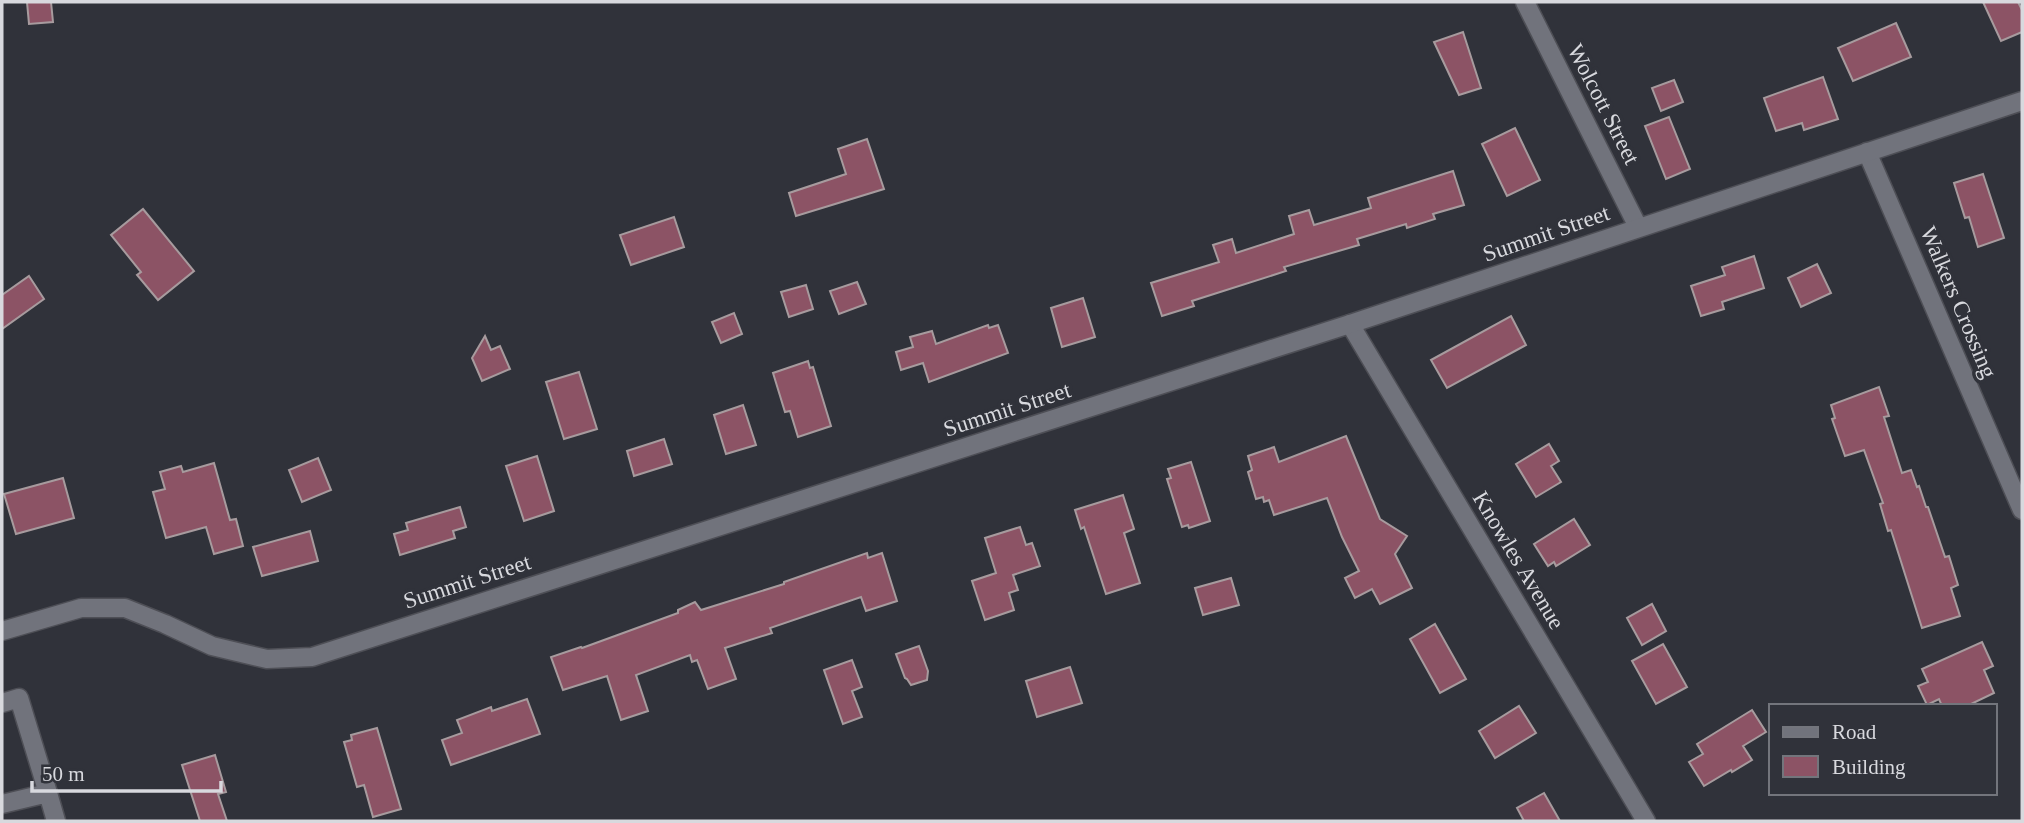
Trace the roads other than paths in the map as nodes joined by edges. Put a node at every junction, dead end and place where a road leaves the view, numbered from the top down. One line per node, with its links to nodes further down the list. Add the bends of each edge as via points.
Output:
1 (1525, 2): 4 (street, Wolcott Street)
2 (2022, 101): 3 (street, Summit Street)
3 (1867, 152): 4 (street, Summit Street); 6 (street, Walkers Crossing)
4 (1638, 227): 5 (street, Summit Street)
5 (1350, 324): 7 (street, Summit Street, via 312,657 267,659 212,646 125,608 81,608); 12 (street, Knowles Avenue)
6 (2022, 510)
7 (2, 631)
8 (2, 703): 9 (street, via 19,698)
9 (48, 793): 10 (street); 11 (street)
10 (2, 804)
11 (56, 821)
12 (1646, 821)

